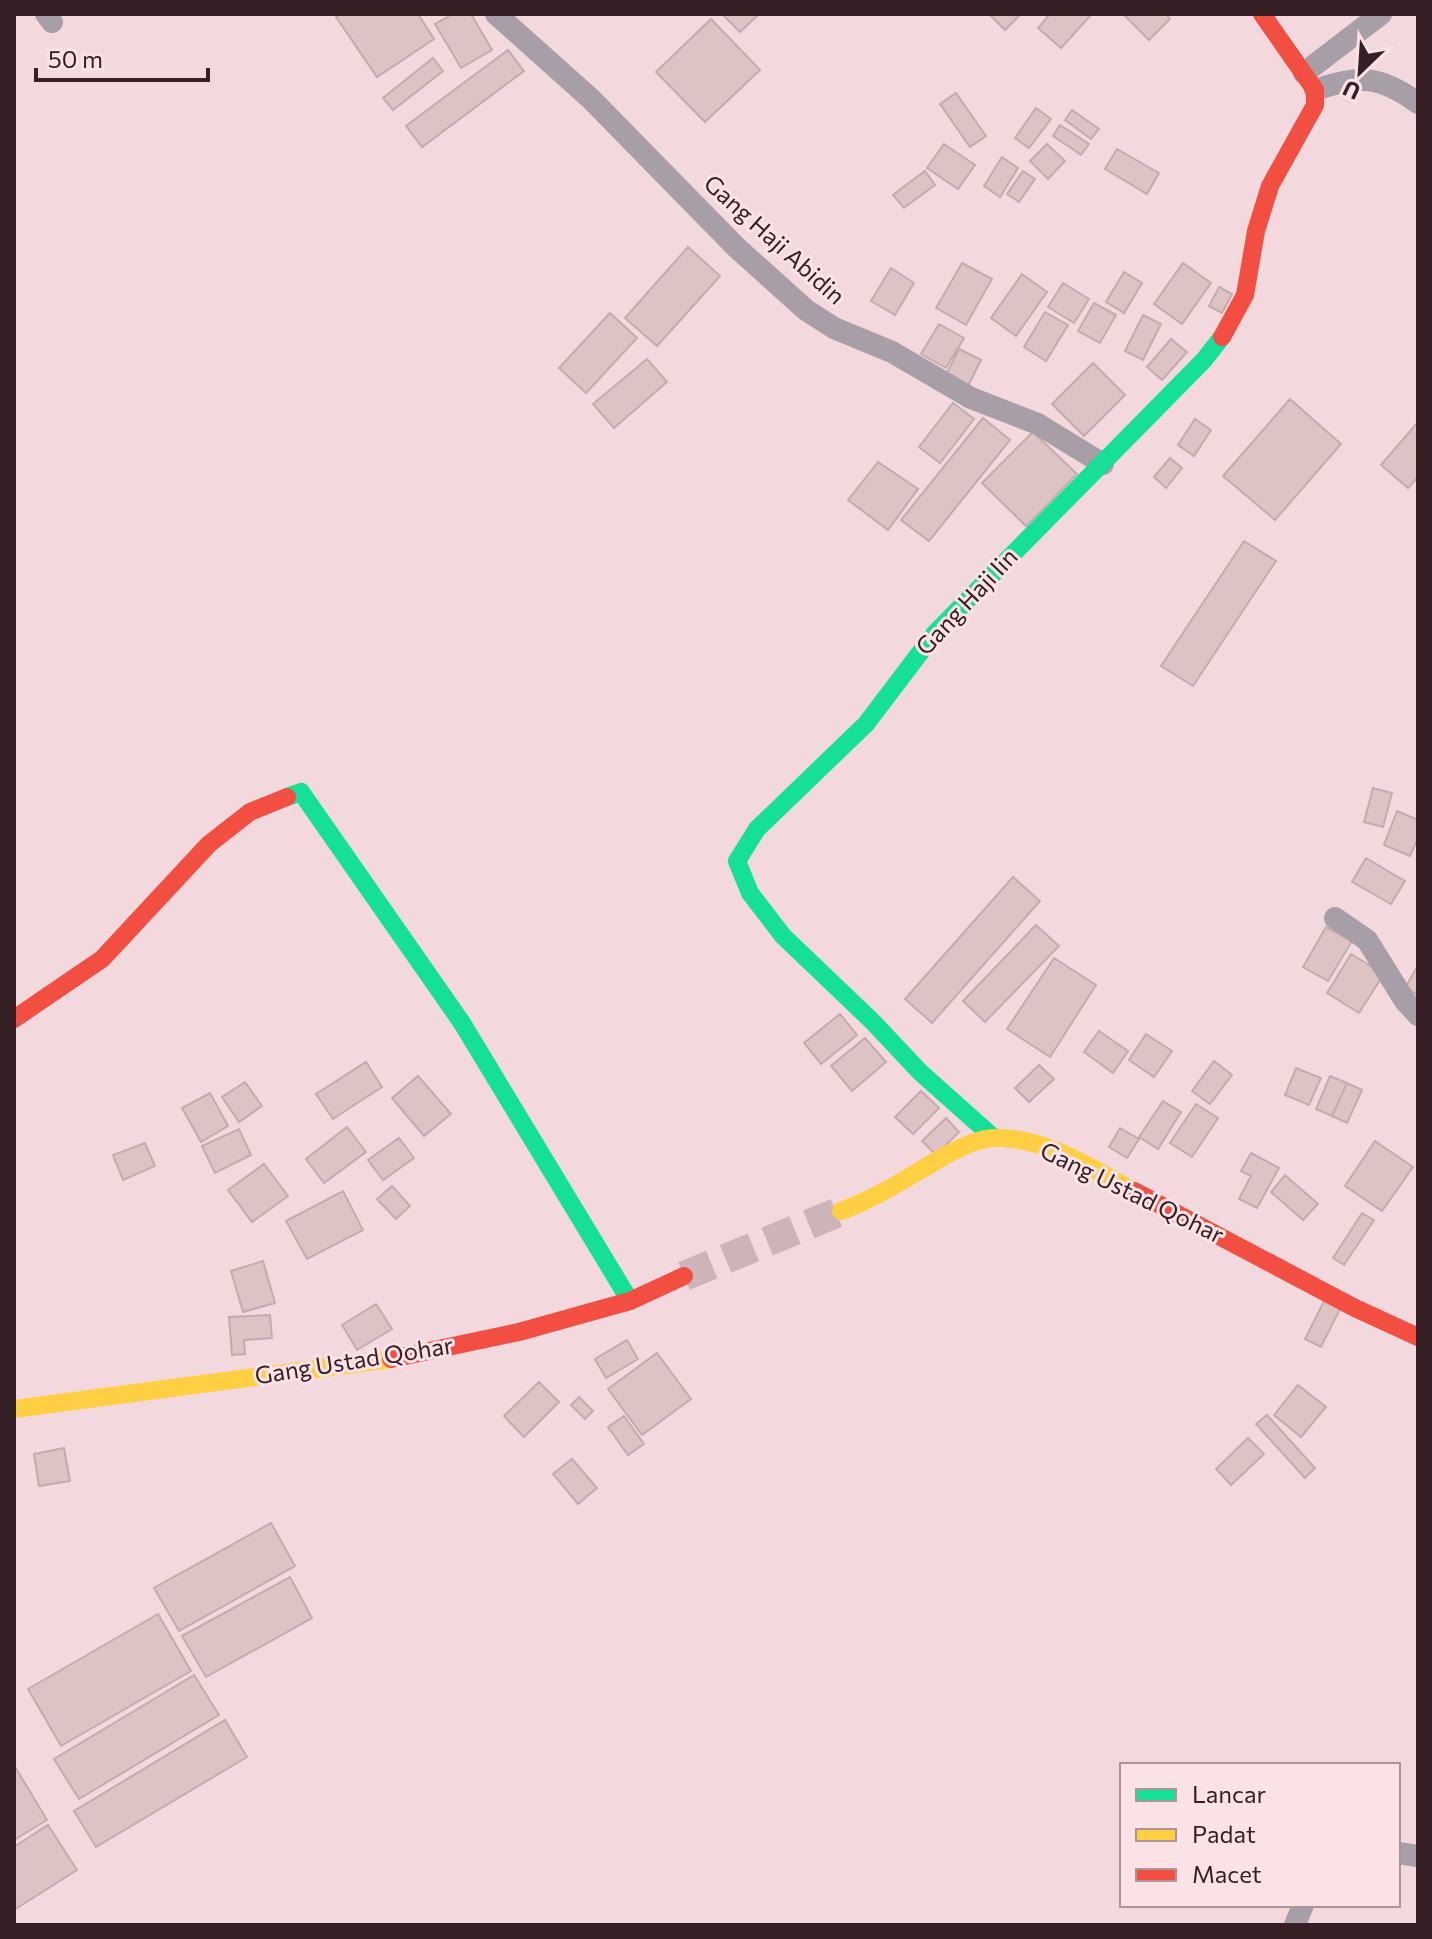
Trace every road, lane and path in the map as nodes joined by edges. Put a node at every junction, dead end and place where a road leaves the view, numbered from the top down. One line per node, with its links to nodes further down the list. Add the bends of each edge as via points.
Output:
1 (496, 14): 6 (street, Gang Haji Abidin, via 591,99 736,247 806,310 971,398 1038,424)
2 (1262, 14): 4 (street)
3 (1381, 14): 4 (street)
4 (1309, 81): 5 (street, via 1383,81); 6 (street, Gang Haji Iin, via 1315,105 1270,186 1245,295 1224,335)
5 (1418, 103)
6 (1103, 464): 10 (street, Gang Haji Iin, via 935,633 866,724 757,829 737,861 750,893 783,936)
7 (1335, 918): 8 (street, via 1367,940)
8 (1418, 1015)
9 (14, 1019): 13 (street, via 102,959 209,844 250,812 301,792 462,1023)
10 (994, 1138): 11 (street, Gang Ustad Qohar, via 970,1143 879,1197); 14 (street, Gang Ustad Qohar, via 1051,1149)
11 (841, 1211)
12 (684, 1276): 13 (street, Gang Ustad Qohar)
13 (630, 1301): 15 (street, Gang Ustad Qohar, via 412,1356)
14 (1418, 1337)
15 (14, 1409)

